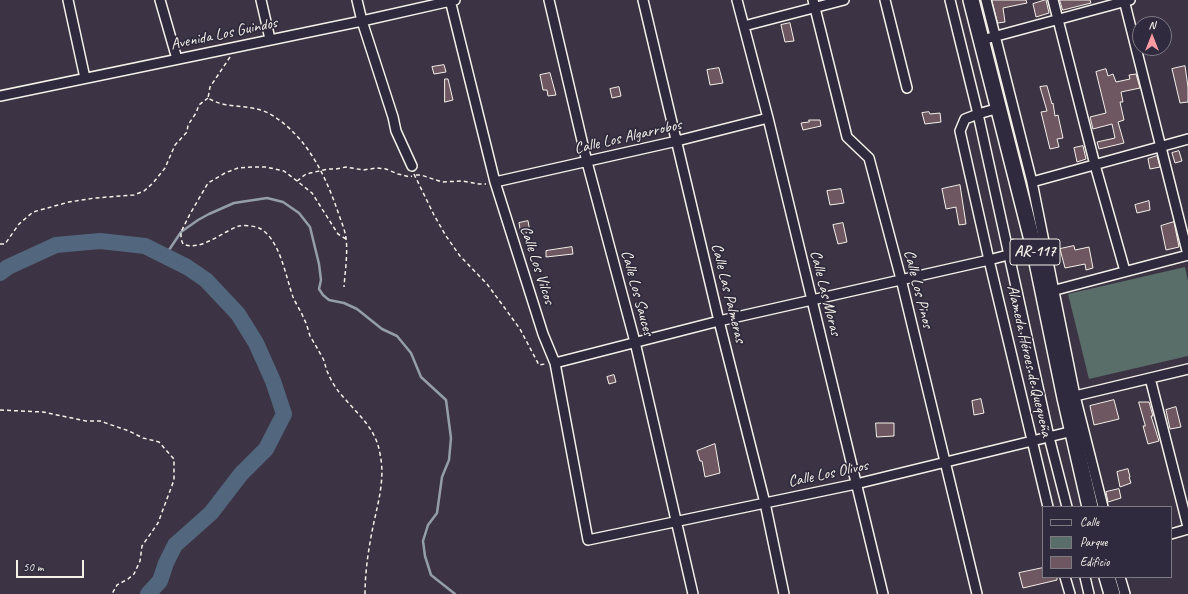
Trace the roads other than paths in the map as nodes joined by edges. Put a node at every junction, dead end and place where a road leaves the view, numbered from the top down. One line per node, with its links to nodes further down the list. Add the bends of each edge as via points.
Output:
1 (68, 0): 23 (street)
2 (160, 0): 22 (street)
3 (261, 0): 21 (street)
4 (357, 0): 18 (street)
5 (452, 0): 18 (street, Avenida Los Guindos); 35 (street, Calle Los Vilcos)
6 (549, 0): 32 (street, Calle Los Sauces)
7 (643, 0): 30 (street, Calle Las Palmeras)
8 (737, 0): 19 (street, Calle Las Moras)
9 (844, 0): 16 (street)
10 (885, 0): 24 (street)
11 (950, 0): 27 (street)
12 (971, 0): 20 (main road, AR-117)
13 (986, 0): 20 (street)
14 (1053, 0): 17 (street)
15 (1126, 0): 17 (street); 31 (street)
16 (814, 4): 19 (street); 42 (street, Calle Los Pinos, via 847,136 869,158)
17 (1058, 20): 20 (street); 33 (street)
18 (362, 21): 21 (street, Avenida Los Guindos); 34 (street, via 396,130)
19 (744, 26): 28 (street, Calle Las Moras)
20 (988, 38): 26 (main road, AR-117); 36 (street)
21 (270, 39): 22 (street, Avenida Los Guindos)
22 (177, 59): 23 (street, Avenida Los Guindos)
23 (85, 78): 25 (street, Avenida Los Guindos)
24 (908, 88)
25 (0, 96)
26 (999, 108): 27 (street, Alameda Héroes de Quequeña); 37 (main road, AR-117)
27 (978, 114): 38 (street, Alameda Héroes de Quequeña); 40 (street, Alameda Héroes de Quequeña, via 965,119 960,131)
28 (768, 118): 30 (street, Calle Los Algarrobos); 44 (street, Calle Las Moras)
29 (1188, 139): 31 (street)
30 (677, 141): 32 (street, Calle Los Algarrobos); 45 (street, Calle Las Palmeras)
31 (1162, 146): 33 (street); 39 (street)
32 (587, 162): 35 (street, Calle Los Algarrobos); 46 (street, Calle Los Sauces)
33 (1095, 165): 36 (street); 41 (street)
34 (413, 171)
35 (494, 182): 47 (street, Calle Los Vilcos, via 543,334)
36 (1032, 182): 43 (street)
37 (1034, 248): 38 (street); 43 (main road, AR-117)
38 (1009, 254): 40 (street); 52 (street, Alameda Héroes de Quequeña)
39 (1188, 255): 41 (street)
40 (989, 260): 42 (street); 53 (street, Alameda Héroes de Quequeña)
41 (1125, 271): 43 (street)
42 (901, 279): 44 (street); 54 (street, Calle Los Pinos)
43 (1049, 292): 50 (main road, AR-117)
44 (811, 300): 45 (street); 55 (street, Calle Las Moras)
45 (719, 321): 46 (street); 56 (street, Calle Las Palmeras)
46 (635, 342): 47 (street); 61 (street, Calle Los Sauces)
47 (555, 363): 64 (street, Calle Los Vilcos)
48 (1188, 369): 49 (street)
49 (1150, 378): 50 (street); 62 (street)
50 (1070, 397): 51 (main road, AR-117); 60 (street)
51 (1073, 431): 52 (street, Calle Los Olivos); 59 (main road, AR-117)
52 (1049, 437): 53 (street, Calle Los Olivos); 58 (street, Alameda Héroes de Quequeña)
53 (1032, 441): 54 (street, Calle Los Olivos); 57 (street, Alameda Héroes de Quequeña)
54 (944, 462): 55 (street, Calle Los Olivos); 72 (street, Calle Los Pinos)
55 (856, 484): 56 (street, Calle Los Olivos); 71 (street, Calle Las Moras)
56 (765, 503): 61 (street, Calle Los Olivos); 70 (street, Calle Las Palmeras)
57 (1048, 506)
58 (1067, 506)
59 (1090, 506)
60 (1103, 506)
61 (676, 522): 64 (street, Calle Los Olivos); 69 (street, Calle Los Sauces)
62 (1188, 528): 63 (street)
63 (1172, 534)
64 (588, 540)
65 (1065, 578): 73 (street)
66 (1085, 578): 74 (street)
67 (1107, 578): 75 (main road)
68 (1120, 578): 76 (street)
69 (693, 594)
70 (784, 594)
71 (883, 594)
72 (977, 594)
73 (1070, 594)
74 (1090, 594)
75 (1112, 594)
76 (1125, 594)

